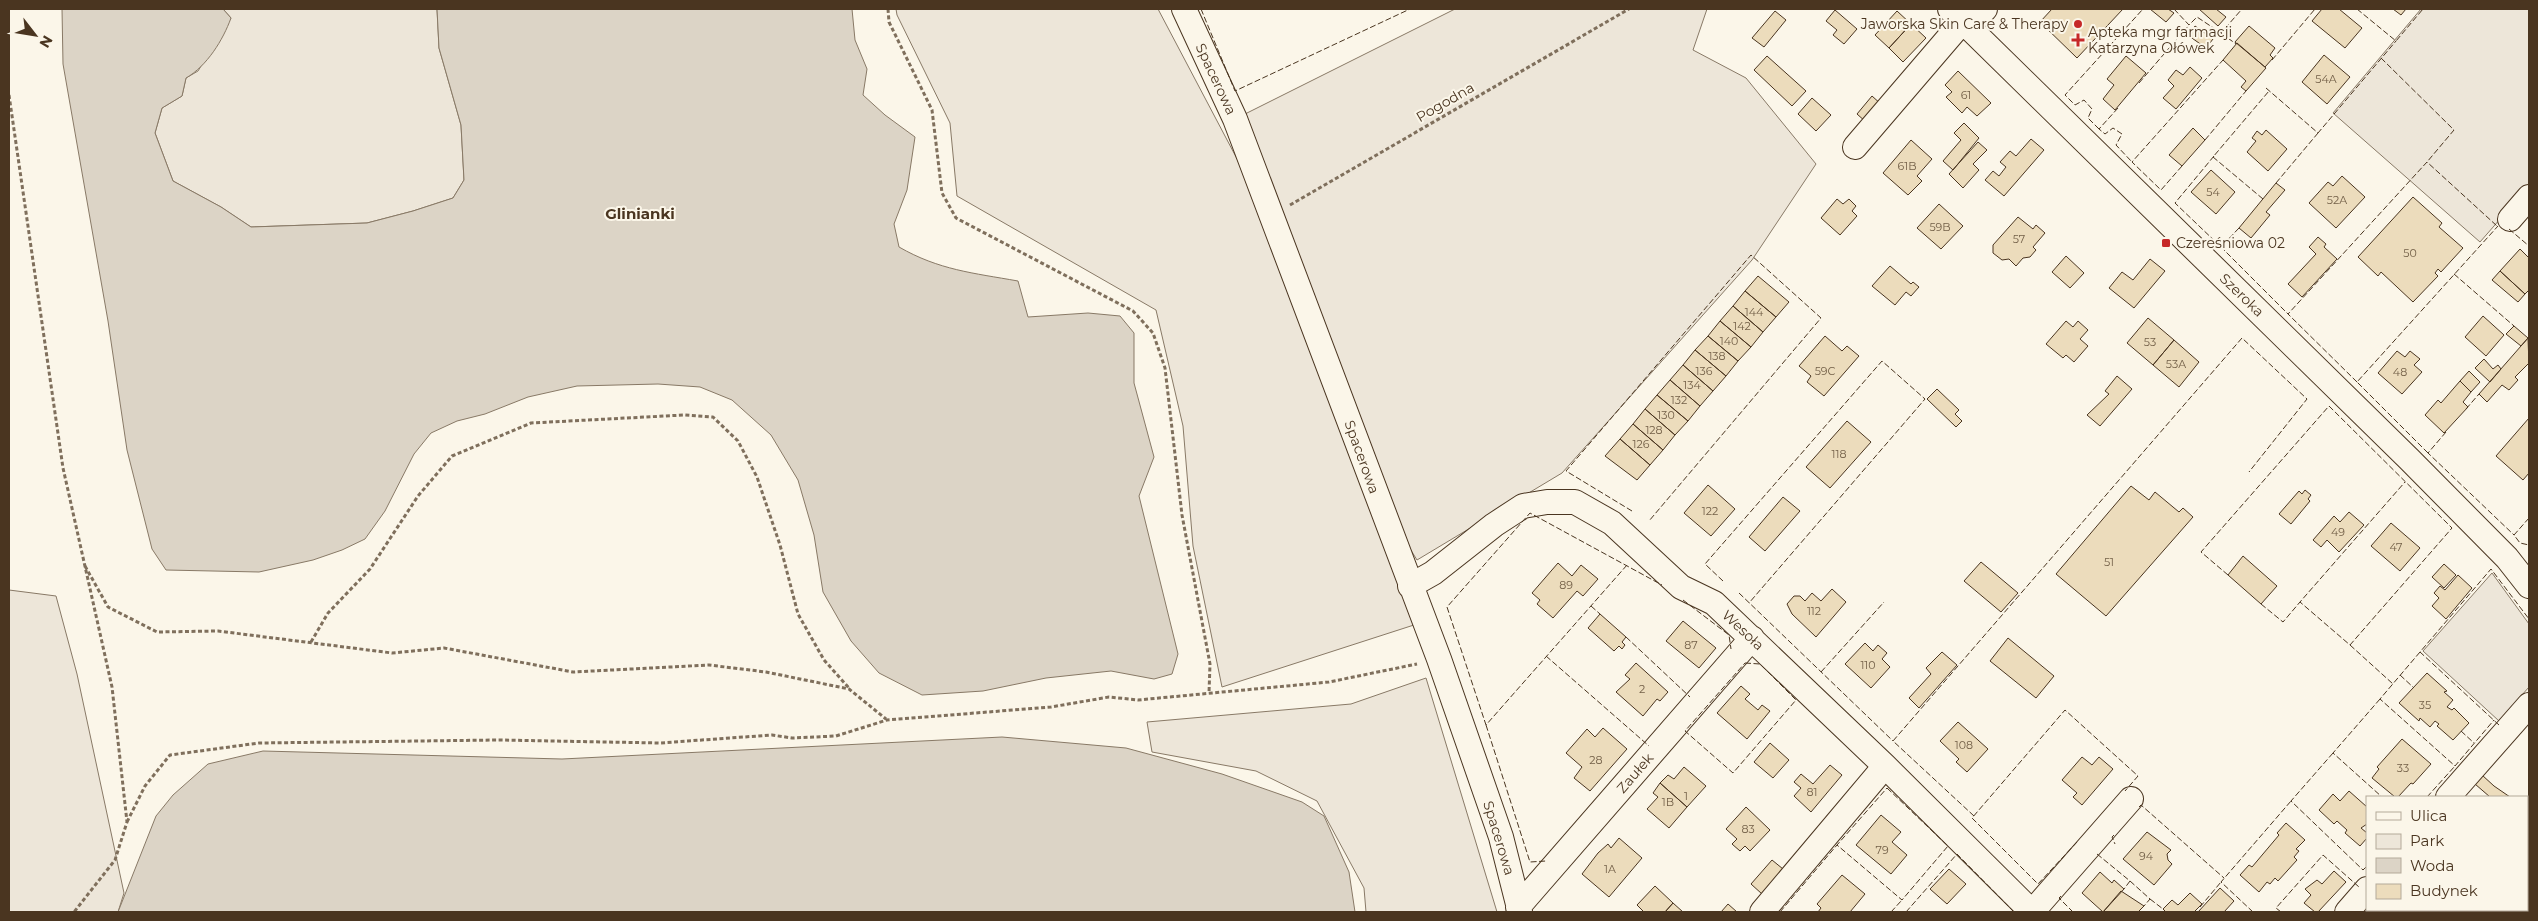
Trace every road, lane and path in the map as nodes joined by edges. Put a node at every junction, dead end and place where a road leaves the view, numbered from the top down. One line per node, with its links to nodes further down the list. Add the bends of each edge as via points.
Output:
1 (888, 9): 18 (path, via 889,22 932,110 942,193 956,218 1133,311 1153,333 1165,368 1182,515 1210,664)
2 (1184, 9): 9 (street, Spacerowa, via 1235,119)
3 (1629, 9): 9 (path, Pogodna)
4 (1985, 9): 5 (street)
5 (1961, 19): 7 (street); 13 (street, Szeroka, via 2410,459 2507,558)
6 (9, 95): 11 (path, via 63,468)
7 (1855, 147)
8 (2529, 197): 10 (street)
9 (1272, 215): 12 (street, Spacerowa)
10 (2510, 219)
11 (85, 566): 15 (path, via 108,607 157,632 218,631); 24 (path, via 112,687)
12 (1410, 586): 14 (street, Wesoła, via 1433,573 1522,506 1575,502 1612,523 1681,587 1714,603); 16 (street, Spacerowa)
13 (2529, 586)
14 (1752, 638): 21 (street, Wesoła); 26 (street, Zaułek)
15 (310, 642): 17 (path, via 392,653 444,648 573,672 709,665 766,672); 17 (path, via 328,613 370,569 418,496 452,456 531,423 684,415 713,417 738,441 757,477 780,545 798,614 824,660)
16 (1439, 659): 18 (path, via 1329,682); 26 (street, Spacerowa, via 1501,837)
17 (849, 689): 20 (path)
18 (1209, 693): 20 (path, via 1138,700 1109,697 1051,706)
19 (2529, 705): 22 (street)
20 (887, 720): 24 (path, via 836,736 792,738 772,735 660,743 498,740 259,743 170,755 145,786)
21 (1885, 766): 28 (street); 29 (street, Wesoła)
22 (2449, 796)
23 (2131, 799): 29 (street)
24 (127, 822): 27 (path, via 115,860)
25 (2366, 891): 30 (street)
26 (1519, 910)
27 (74, 912)
28 (1762, 912)
29 (2032, 912)
30 (2347, 912)

